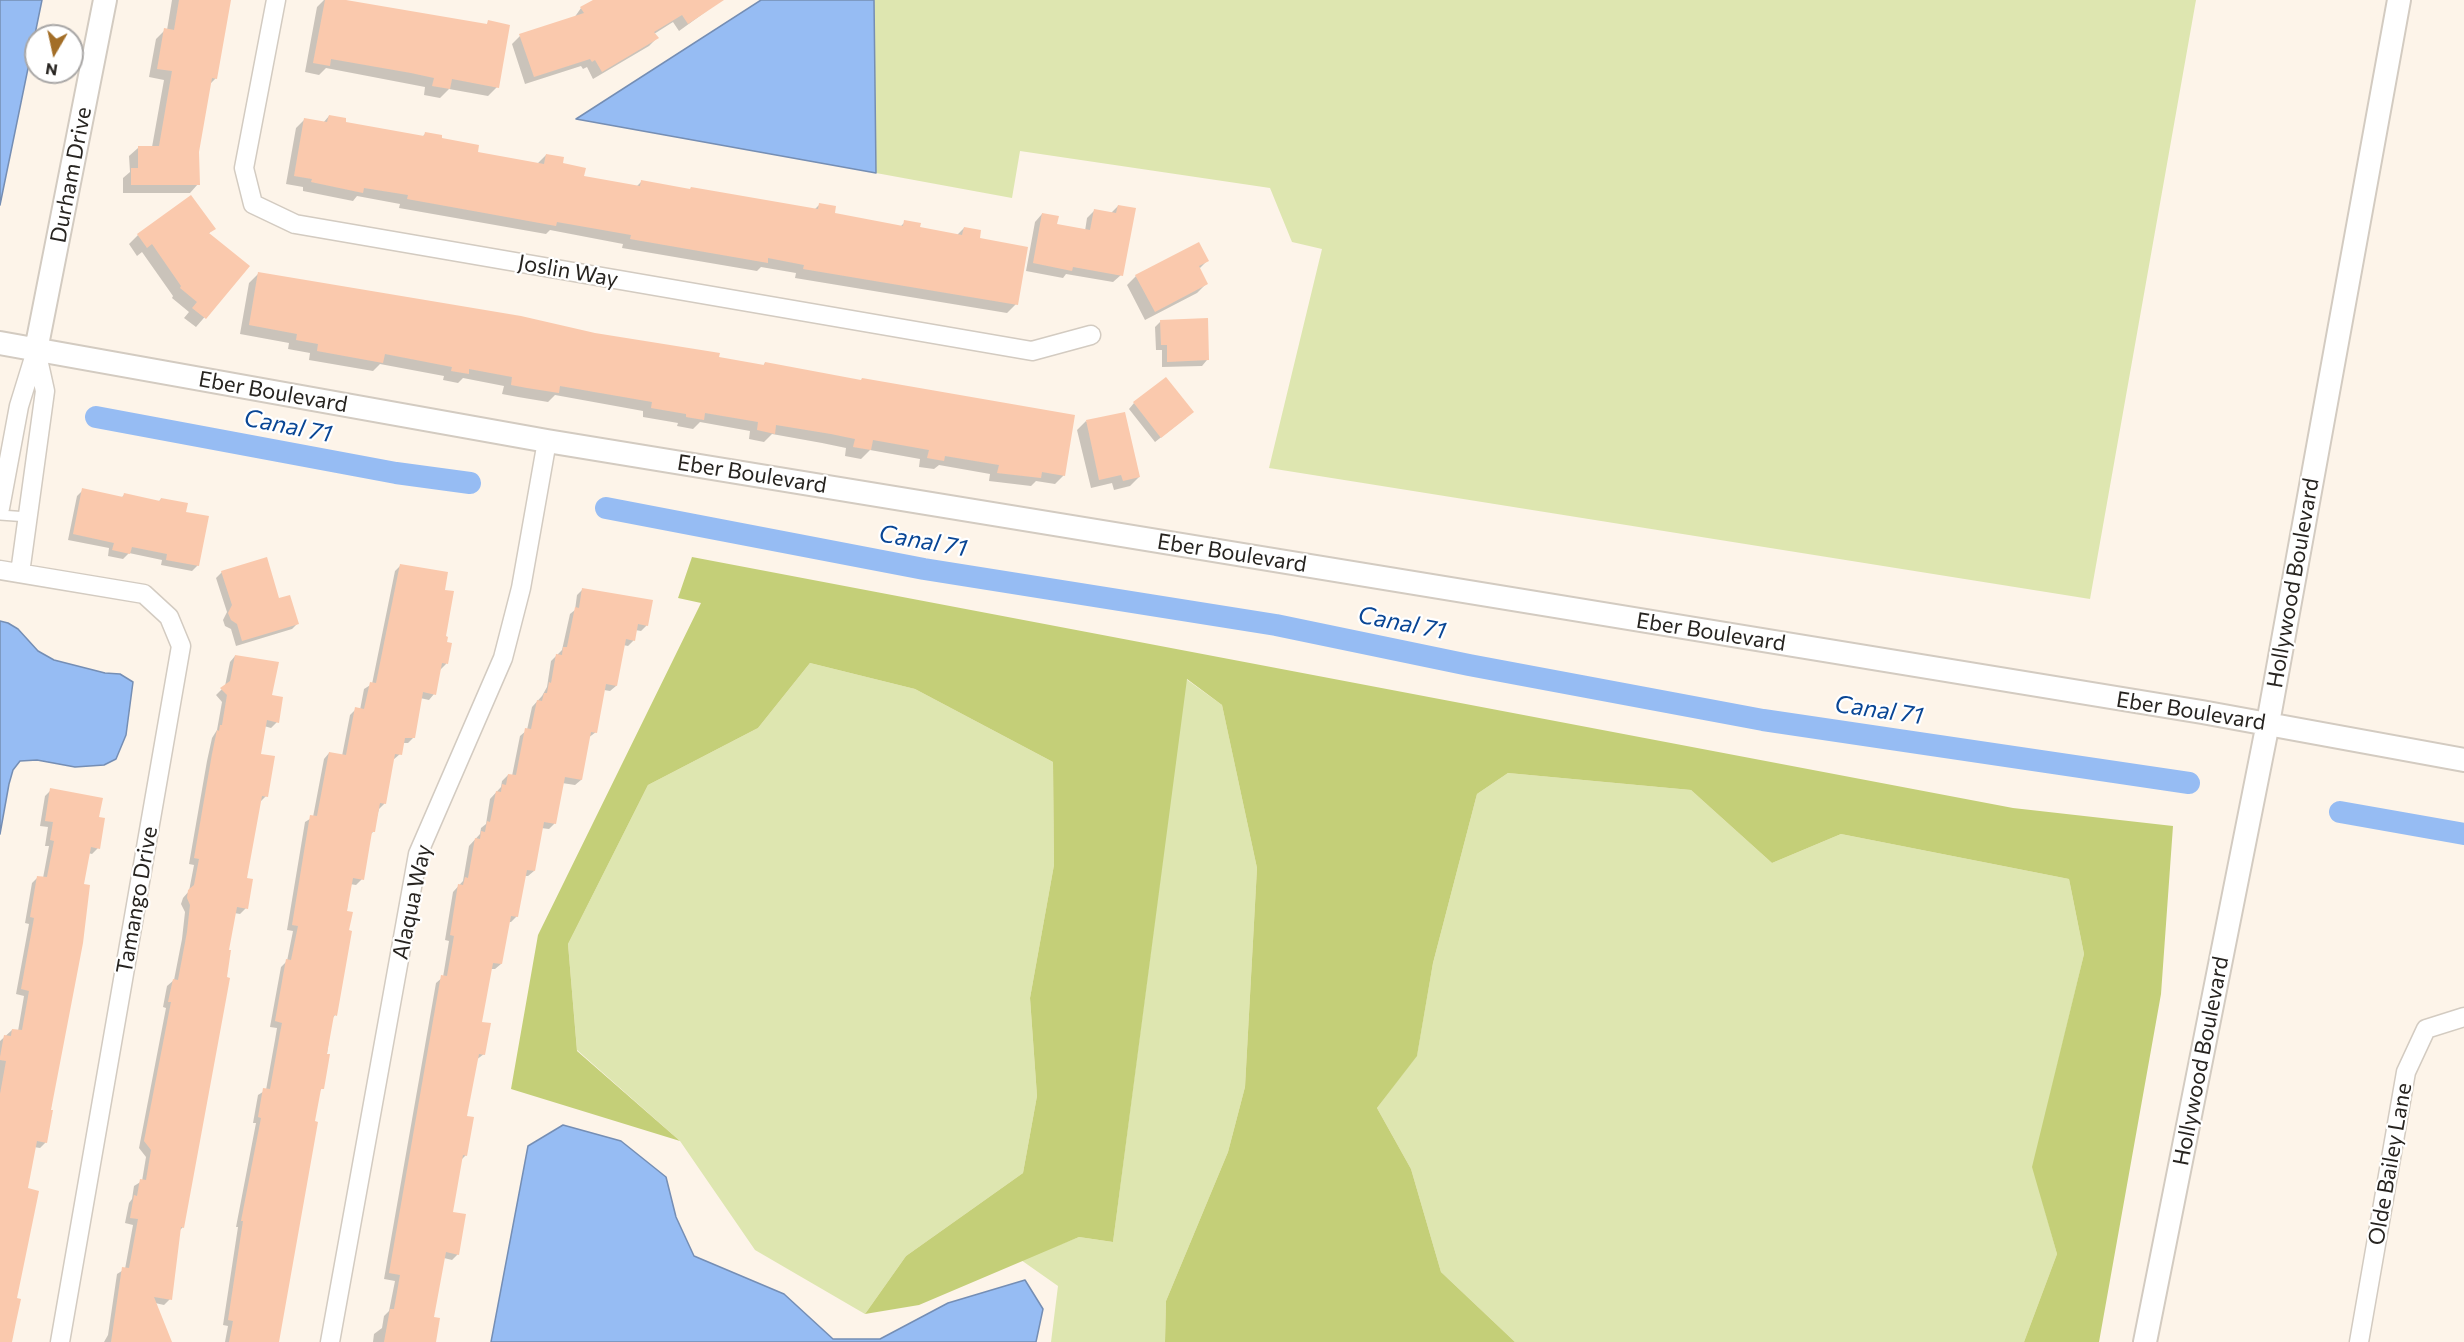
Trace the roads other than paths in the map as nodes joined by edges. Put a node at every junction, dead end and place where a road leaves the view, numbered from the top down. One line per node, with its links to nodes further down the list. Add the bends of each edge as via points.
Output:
1 (105, 0): 6 (street, Durham Drive)
2 (276, 0): 4 (street, Joslin Way, via 244,168 253,204 295,224 1032,351)
3 (2399, 0): 13 (street, Hollywood Boulevard)
4 (1091, 334)
5 (0, 343): 6 (street, Eber Boulevard)
6 (36, 350): 7 (street, Eber Boulevard); 8 (street, via 19,406); 10 (street, via 45,391)
7 (547, 441): 13 (street, Eber Boulevard); 17 (street, Alaqua Way, via 521,588 503,658 418,854)
8 (0, 508)
9 (0, 516): 10 (lane)
10 (27, 517): 12 (street)
11 (0, 570): 12 (street, Tamango Drive)
12 (20, 573): 16 (street, Tamango Drive, via 144,594 169,617 181,646)
13 (2268, 723): 14 (street, Eber Boulevard); 18 (street, Hollywood Boulevard)
14 (2464, 760)
15 (2464, 1017): 19 (street, Olde Bailey Lane, via 2426,1029 2406,1072)
16 (60, 1342)
17 (330, 1342)
18 (2145, 1342)
19 (2359, 1342)

